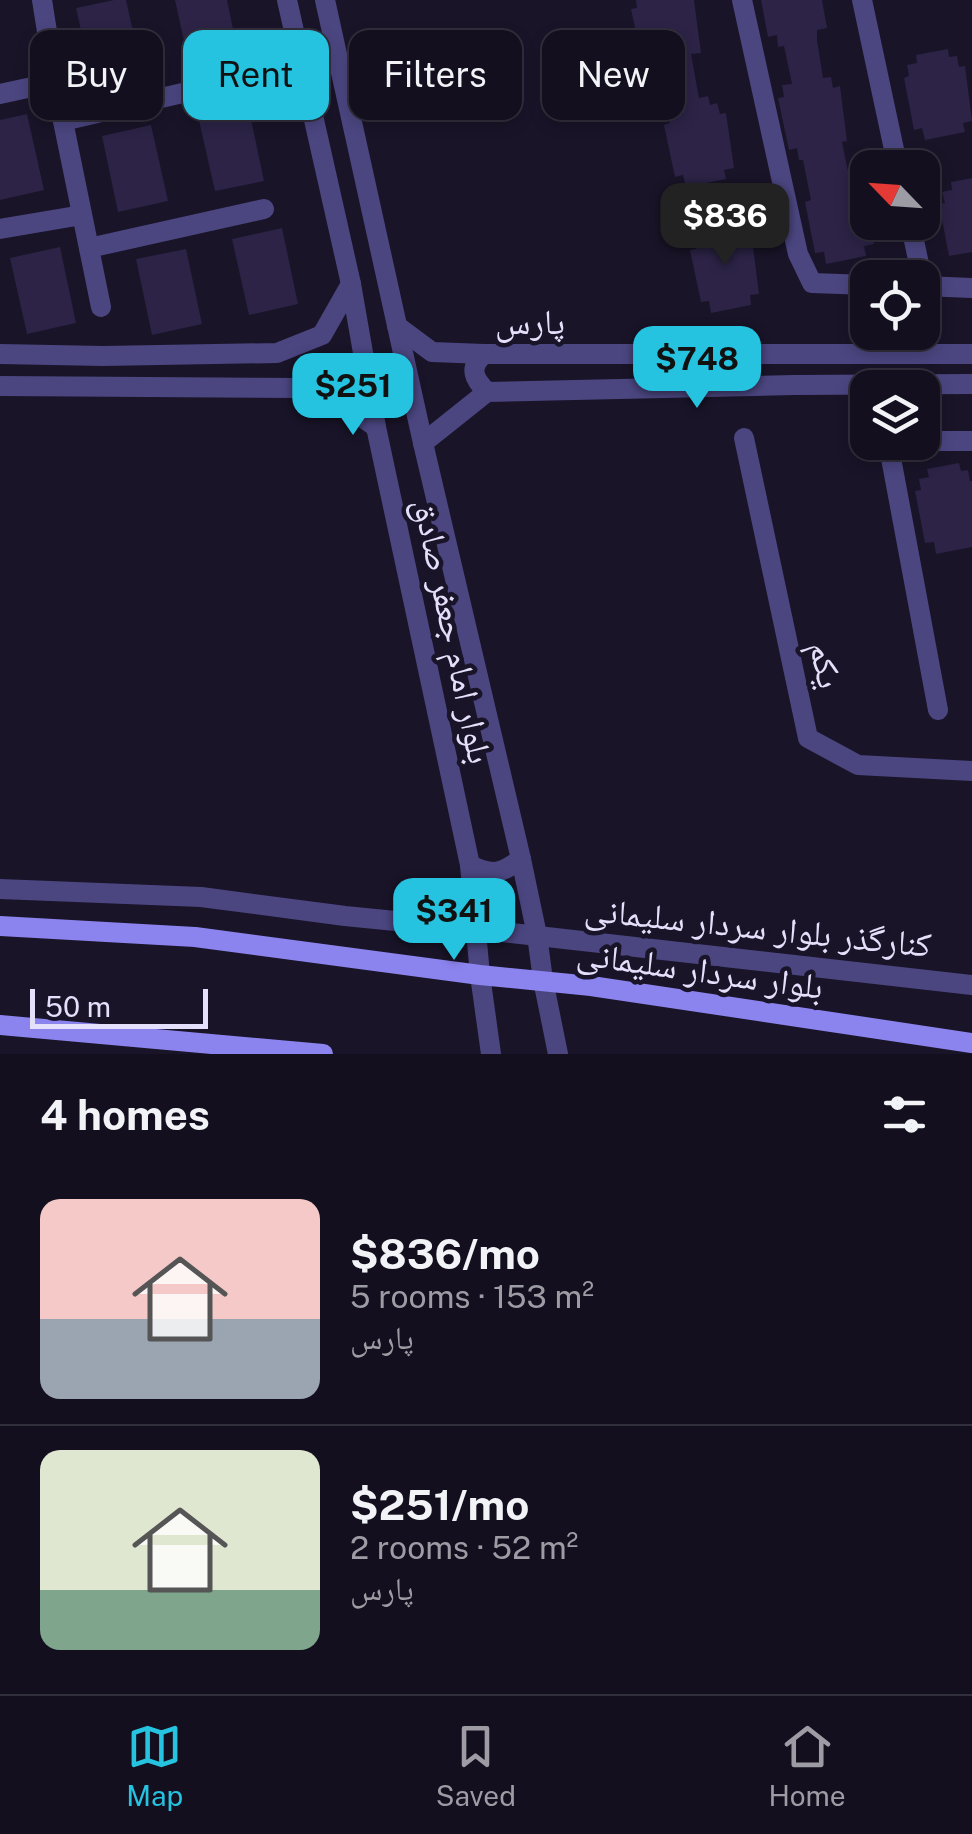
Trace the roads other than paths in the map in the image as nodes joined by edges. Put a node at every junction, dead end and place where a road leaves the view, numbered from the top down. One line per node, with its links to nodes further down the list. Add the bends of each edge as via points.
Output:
1 (42, 0): 6 (street)
2 (287, 0): 16 (street, بلوار امام جعفر صادق)
3 (326, 0): 21 (street, بلوار امام جعفر صادق)
4 (742, 0): 17 (street, via 798,254 812,283)
5 (862, 0): 11 (street)
6 (47, 30)
7 (30, 87): 9 (street)
8 (183, 93): 10 (street)
9 (0, 94)
10 (63, 121): 13 (street)
11 (894, 150)
12 (264, 209): 15 (street)
13 (82, 215): 14 (street); 15 (street)
14 (0, 229)
15 (89, 248): 20 (street)
16 (352, 284): 22 (street, via 322,335 276,354); 28 (street, بلوار امام جعفر صادق)
17 (850, 284)
18 (940, 284): 19 (street)
19 (972, 288)
20 (101, 306)
21 (397, 326): 23 (street, پارس, via 432,352); 32 (street, بلوار امام جعفر صادق)
22 (0, 354)
23 (484, 354): 24 (street, پارس); 27 (street, via 474,368)
24 (972, 354)
25 (972, 384): 27 (street, پارس)
26 (0, 386): 28 (street, via 299,388 327,393)
27 (487, 392): 32 (street, پارس)
28 (376, 427): 37 (street, بلوار امام جعفر صادق)
29 (744, 438): 35 (street, یکم, via 808,738 858,764)
30 (940, 441): 31 (street)
31 (972, 441)
32 (423, 443): 36 (street, بلوار امام جعفر صادق)
33 (891, 460): 34 (street)
34 (938, 710)
35 (972, 772)
36 (521, 858): 37 (street, via 506,871 486,873); 41 (street, بلوار امام جعفر صادق)
37 (470, 865): 40 (street, بلوار امام جعفر صادق)
38 (0, 889): 40 (street, کنارگذر بلوار سردار سلیمانی, via 201,897)
39 (0, 926): 42 (main road, بلوار سردار سلیمانی, via 196,937)
40 (476, 928): 41 (street, کنارگذر بلوار سردار سلیمانی); 42 (street, بلوار امام جعفر صادق)
41 (537, 936): 43 (street, بلوار امام جعفر صادق); 44 (street, کنارگذر بلوار سردار سلیمانی)
42 (480, 974): 43 (main road, بلوار سردار سلیمانی); 49 (street, بلوار امام جعفر صادق)
43 (543, 980): 46 (main road, بلوار سردار سلیمانی); 50 (street, بلوار امام جعفر صادق)
44 (972, 985)
45 (0, 1025): 47 (main road)
46 (972, 1043)
47 (184, 1048): 48 (main road)
48 (323, 1054)
49 (491, 1054)
50 (558, 1054)

